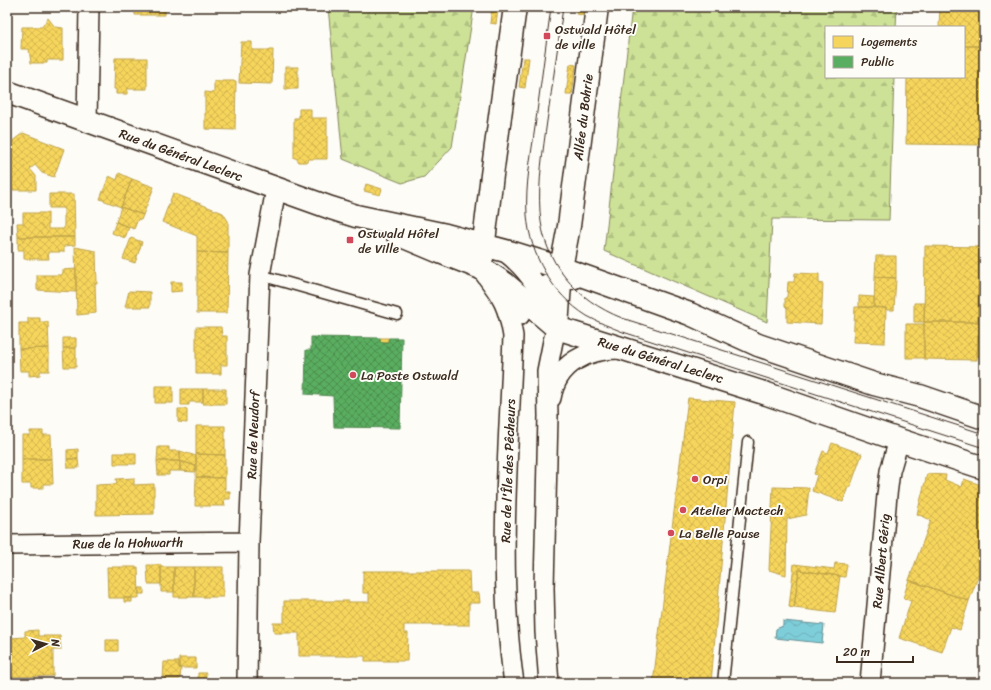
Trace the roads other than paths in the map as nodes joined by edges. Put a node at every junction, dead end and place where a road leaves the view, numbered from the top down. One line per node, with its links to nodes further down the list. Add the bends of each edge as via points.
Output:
1 (89, 7): 5 (street)
2 (515, 7): 7 (main road)
3 (597, 7): 9 (main road, Allée du Bohrie)
4 (7, 92): 5 (main road, Rue du Général Leclerc)
5 (87, 121): 6 (main road, Rue du Général Leclerc)
6 (276, 189): 8 (main road, Rue du Général Leclerc); 14 (street, Rue de Neudorf)
7 (489, 193): 10 (main road, via 484,211 470,228 451,234); 11 (main road)
8 (356, 216): 10 (main road, Rue du Général Leclerc); 12 (main road, Rue du Général Leclerc)
9 (569, 226): 13 (main road, Allée du Bohrie); 15 (main road, Allée du Bohrie, via 568,239 573,258 585,272)
10 (435, 232): 11 (main road, Rue du Général Leclerc)
11 (493, 247): 12 (main road); 13 (main road, Rue du Général Leclerc); 16 (street, via 516,260 528,274)
12 (481, 268): 16 (main road, Rue du Général Leclerc, via 504,283); 19 (street, Rue de l'Île des Pêcheurs, via 505,303)
13 (561, 274): 15 (main road, Rue du Général Leclerc); 16 (street); 18 (main road, Allée du Bohrie)
14 (260, 275): 17 (lane); 26 (street, Rue de Neudorf)
15 (599, 282): 22 (main road, Rue du Général Leclerc, via 690,314 758,345)
16 (533, 296): 18 (main road, Rue du Général Leclerc); 19 (street, via 516,323)
17 (397, 314)
18 (553, 330): 20 (main road, Rue du Général Leclerc); 21 (street, via 547,371)
19 (513, 336): 29 (street, Rue de l'Île des Pêcheurs, via 505,565)
20 (620, 349): 21 (street, via 606,349 587,354 564,370 555,384); 23 (main road, Rue du Général Leclerc, via 687,368)
21 (548, 416): 30 (street, via 544,588)
22 (984, 418)
23 (900, 440): 25 (main road, Rue du Général Leclerc); 32 (street, Rue Albert Gérig, via 890,471 886,495)
24 (748, 442): 31 (lane)
25 (984, 468)
26 (249, 542): 27 (street, Rue de la Hohwarth); 28 (street, Rue de Neudorf)
27 (7, 544)
28 (247, 683)
29 (514, 683)
30 (549, 683)
31 (723, 683)
32 (870, 683)

